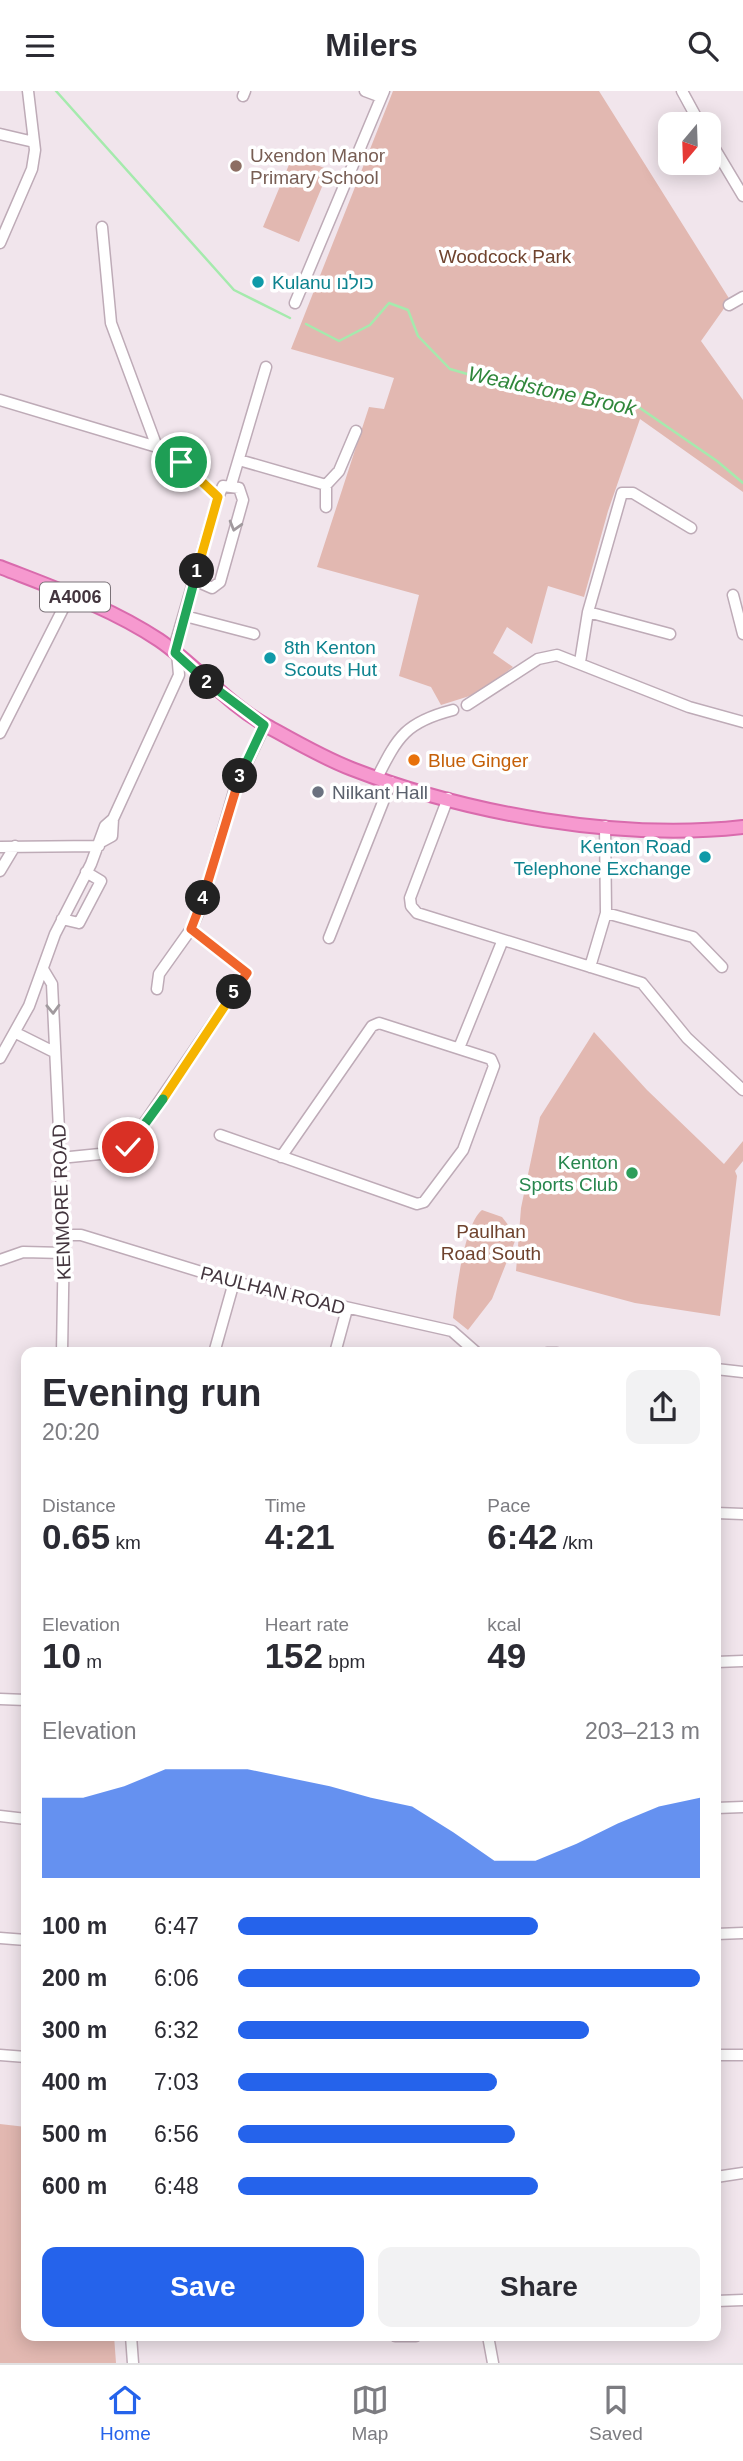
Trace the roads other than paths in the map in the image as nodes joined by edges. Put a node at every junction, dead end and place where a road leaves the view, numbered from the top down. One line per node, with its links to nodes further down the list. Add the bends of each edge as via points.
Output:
1 (28, 91): 7 (street)
2 (365, 91): 4 (street)
3 (682, 91): 5 (street)
4 (382, 94): 13 (street)
5 (693, 112)
6 (0, 134): 7 (street)
7 (34, 142): 11 (street, via 32,169)
8 (721, 159): 9 (street)
9 (743, 196)
10 (102, 226): 18 (street, via 111,323)
11 (0, 243)
12 (743, 297): 14 (street)
13 (295, 303)
14 (729, 306)
15 (266, 367): 19 (street)
16 (0, 400): 18 (street)
17 (356, 431): 21 (street, via 343,464)
18 (157, 447): 22 (street, via 172,454)
19 (239, 460): 20 (street); 21 (street)
20 (227, 485): 22 (street); 23 (street); 27 (street, one-way to 27, via 239,488 243,500 219,582 212,588)
21 (326, 485): 24 (street)
22 (208, 487): 23 (street)
23 (218, 497): 27 (street)
24 (326, 507)
25 (691, 528): 30 (street, via 633,493 621,493)
26 (0, 567): 28 (main road, A4006)
27 (196, 581): 31 (street)
28 (70, 595): 35 (main road, A4006); 41 (street)
29 (733, 595): 34 (street)
30 (588, 611): 33 (street); 36 (street)
31 (185, 616): 32 (street); 35 (street)
32 (254, 634)
33 (670, 634)
34 (743, 634)
35 (175, 653): 40 (main road, A4006); 47 (street, via 179,675)
36 (580, 662): 37 (street, via 546,656); 39 (street, via 689,707)
37 (467, 705)
38 (453, 710): 42 (street, via 427,717 401,735)
39 (743, 722)
40 (264, 725): 42 (main road, A4006); 54 (street, via 235,788)
41 (0, 733)
42 (377, 778): 43 (main road, A4006)
43 (391, 782): 44 (main road, A4006); 55 (street)
44 (448, 798): 45 (main road, A4006, via 520,815); 56 (street, via 410,898 411,907)
45 (605, 826): 46 (main road, A4006); 52 (street)
46 (743, 827)
47 (100, 844): 48 (street); 51 (street)
48 (16, 846): 49 (street); 50 (street)
49 (0, 847)
50 (0, 871)
51 (86, 873): 53 (street); 53 (street, via 101,881 79,923)
52 (606, 913): 57 (street); 58 (street, via 693,937)
53 (62, 919): 59 (street)
54 (191, 929): 60 (street, via 159,974); 68 (street, via 247,973 134,1141 120,1152)
55 (329, 938)
56 (502, 942): 57 (street); 62 (street)
57 (590, 967): 65 (street, via 642,983 687,1038)
58 (722, 967)
59 (43, 969): 61 (street); 63 (street, KENMORE ROAD, one-way to 63, via 52,984)
60 (157, 989)
61 (16, 1033): 63 (street); 64 (street)
62 (459, 1048): 67 (street, via 379,1023 372,1026); 67 (street, via 491,1059 494,1066 463,1150 424,1202 417,1204)
63 (54, 1052): 68 (street, KENMORE ROAD)
64 (0, 1058)
65 (743, 1090)
66 (220, 1135): 67 (street)
67 (281, 1157)
68 (60, 1158): 69 (street, KENMORE ROAD)
69 (64, 1235): 70 (street, KENMORE ROAD); 72 (street, PAULHAN ROAD, via 81,1235)
70 (64, 1253): 71 (street, via 23,1252); 74 (street, KENMORE ROAD)
71 (0, 1260)
72 (234, 1282): 73 (street, PAULHAN ROAD); 75 (street)
73 (347, 1309): 76 (street); 77 (street, PAULHAN ROAD, via 452,1331)
74 (62, 1347)
75 (216, 1347)
76 (337, 1347)
77 (470, 1347)
78 (721, 1370): 79 (street)
79 (743, 1372)
80 (721, 1513): 81 (street)
81 (743, 1514)
82 (743, 1661): 83 (street)
83 (721, 1662)
84 (0, 1699): 85 (street)
85 (21, 1700)
86 (721, 1808): 87 (street)
87 (743, 1808)
88 (0, 1816): 89 (street)
89 (21, 1818)
90 (743, 1933): 91 (street)
91 (721, 1934)
92 (0, 1938): 93 (street)
93 (21, 1940)
94 (0, 2055): 97 (street)
95 (721, 2055): 96 (street)
96 (743, 2055)
97 (21, 2057)
98 (743, 2173): 99 (street)
99 (721, 2175)
100 (743, 2299): 101 (street)
101 (721, 2301)
102 (131, 2341): 104 (street)
103 (489, 2341): 105 (street)
104 (133, 2363)
105 (493, 2363)

